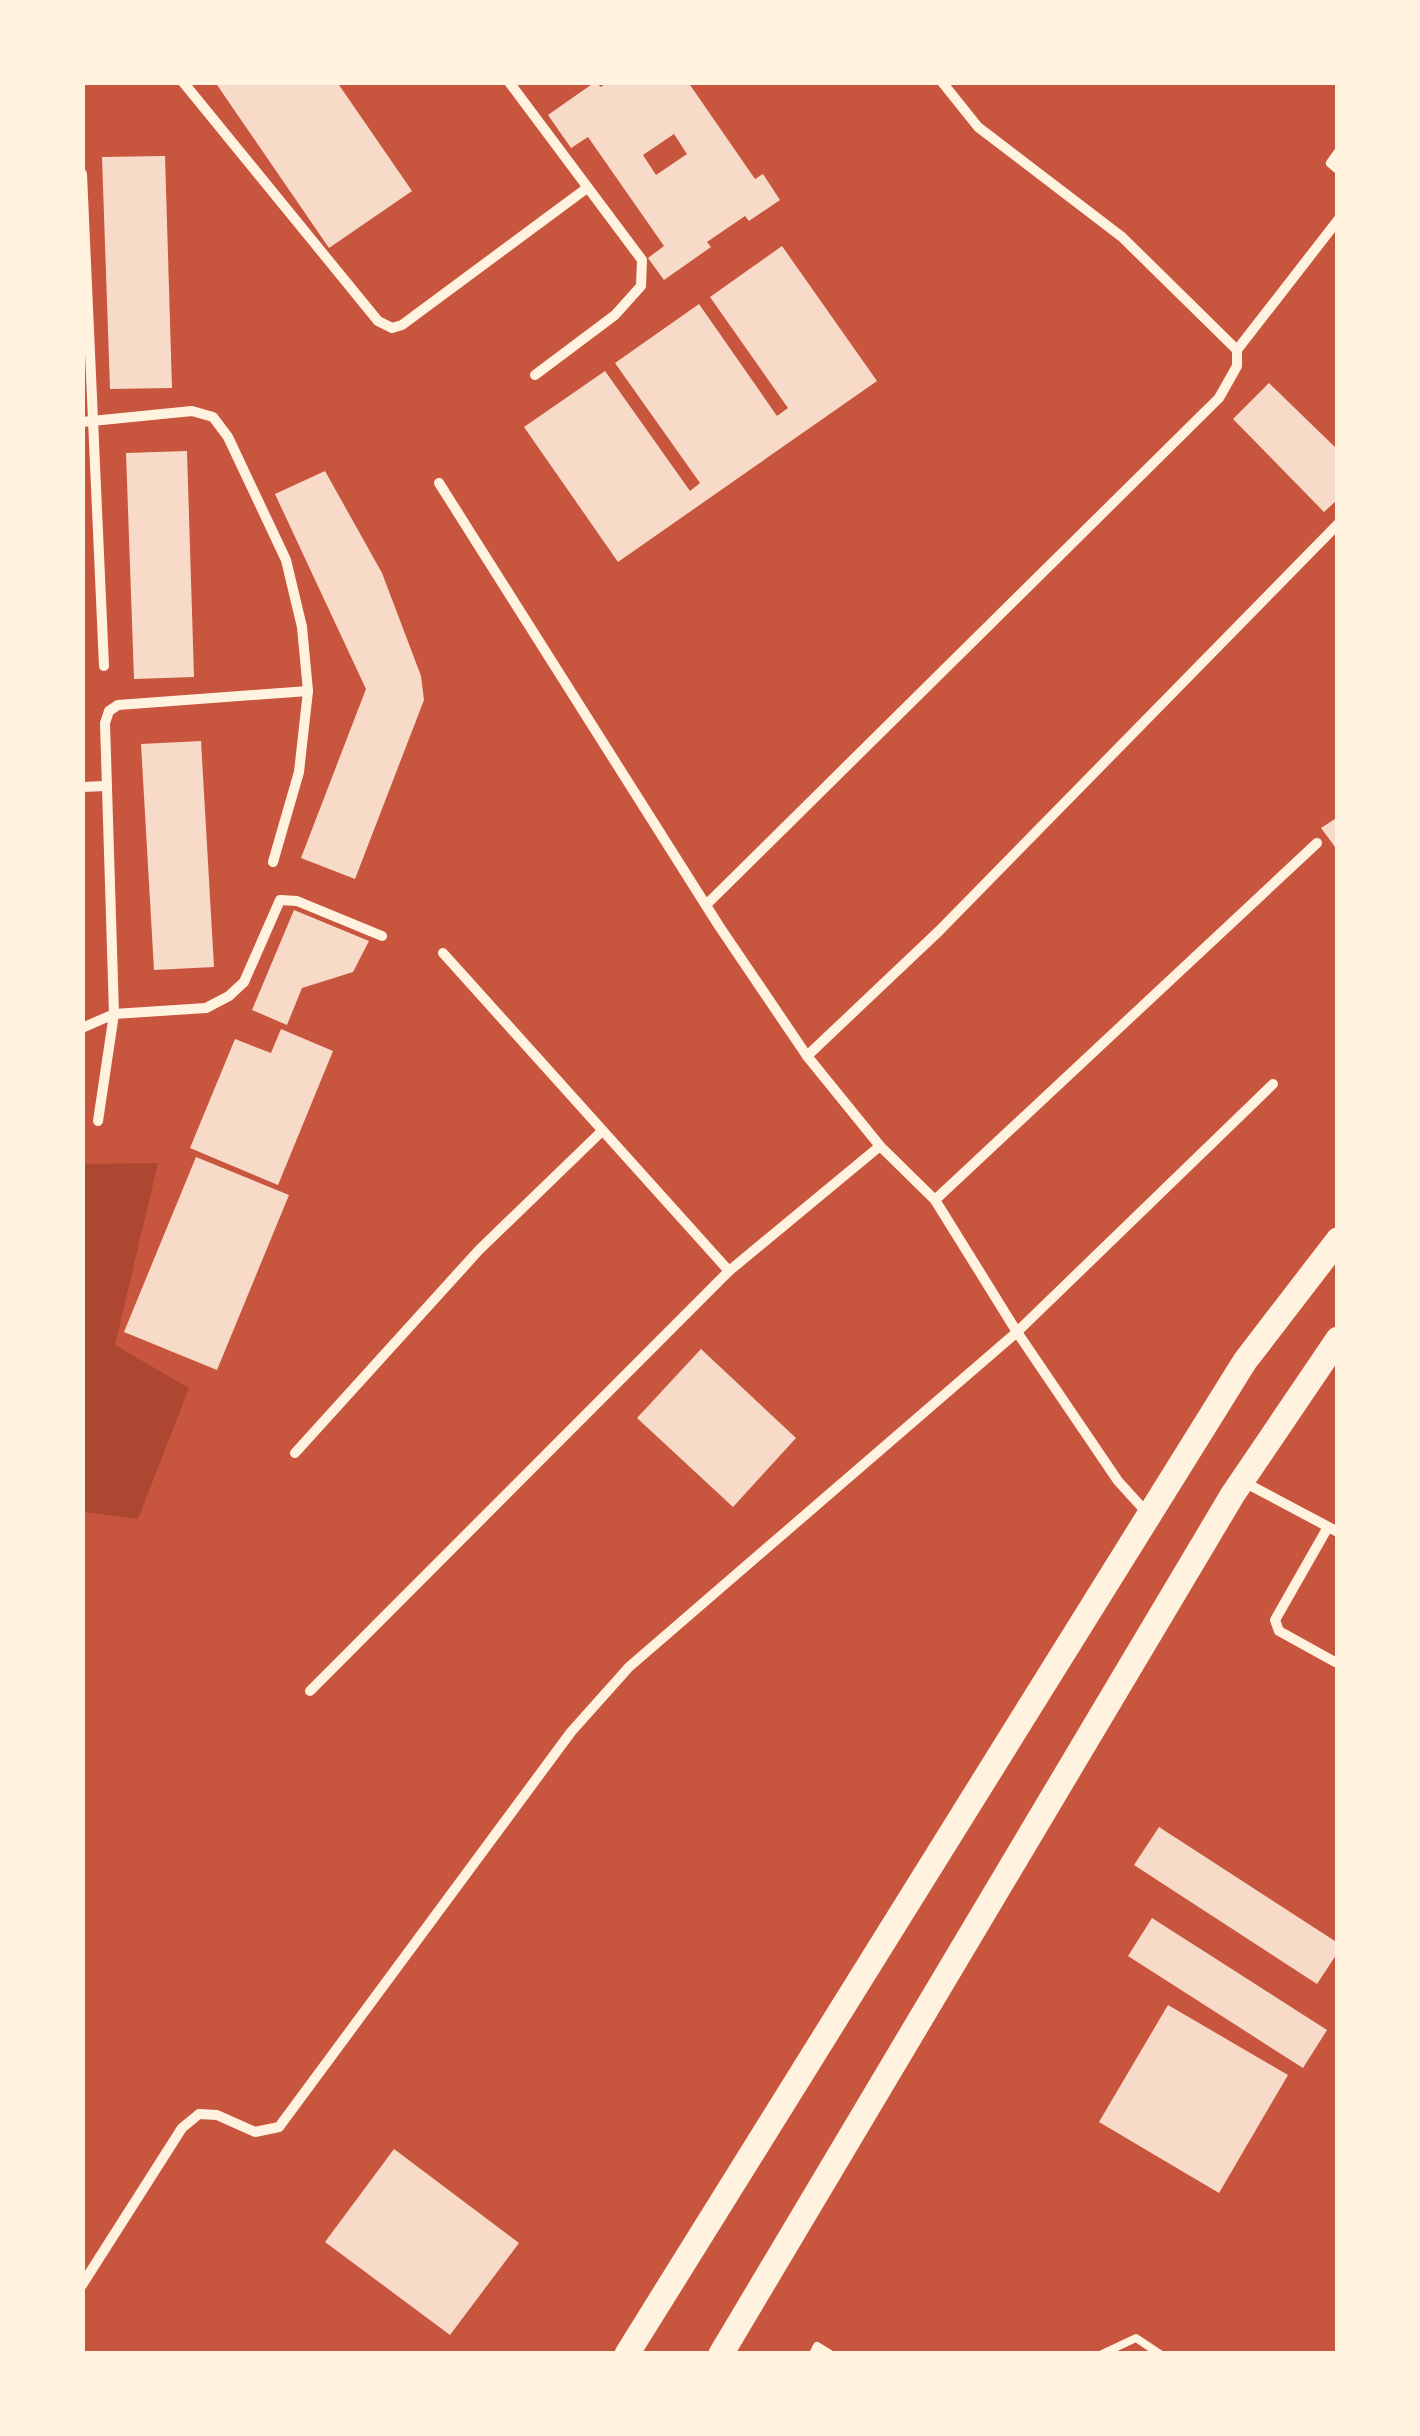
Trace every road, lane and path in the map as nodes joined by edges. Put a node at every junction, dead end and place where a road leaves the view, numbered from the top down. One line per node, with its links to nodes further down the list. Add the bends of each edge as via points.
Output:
1 (184, 82): 7 (street, via 378,321 392,328)
2 (509, 82): 7 (street)
3 (942, 82): 9 (street, via 978,126 1122,237)
4 (1338, 153): 5 (street, via 1332,163)
5 (1338, 169)
6 (82, 174): 11 (street)
7 (587, 188): 10 (street, via 642,260 641,286 615,315)
8 (1338, 220): 9 (street)
9 (1238, 350): 20 (street, via 1220,398)
10 (534, 375)
11 (88, 422): 14 (street); 15 (street, via 192,411 213,418 286,560)
12 (440, 483): 20 (street)
13 (1338, 524): 25 (street)
14 (104, 666)
15 (308, 691): 16 (street, via 118,705 105,723); 19 (street, via 299,772)
16 (106, 786): 17 (street); 23 (street)
17 (82, 787)
18 (1317, 843): 30 (street)
19 (273, 862)
20 (706, 905): 25 (street)
21 (382, 936): 23 (street, via 280,900 244,982 228,996 206,1008)
22 (443, 953): 28 (street)
23 (114, 1014): 24 (street); 27 (street)
24 (82, 1028)
25 (807, 1056): 29 (street)
26 (1273, 1084): 33 (street)
27 (98, 1121)
28 (601, 1132): 32 (street); 35 (street, via 479,1250)
29 (880, 1146): 30 (street); 32 (street)
30 (934, 1200): 33 (street)
31 (1338, 1240): 37 (main road, via 1245,1361)
32 (729, 1271): 40 (street)
33 (1017, 1332): 37 (street, via 1118,1481); 41 (street, via 629,1667 571,1732 280,2126 255,2132 217,2115 190,2121)
34 (1338, 1338): 36 (main road)
35 (294, 1453)
36 (1241, 1481): 38 (street); 43 (main road)
37 (1150, 1515): 42 (main road)
38 (1333, 1529): 39 (street, via 1275,1620 1278,1631)
39 (1335, 1662)
40 (310, 1691)
41 (82, 2285)
42 (627, 2354)
43 (721, 2354)
44 (813, 2354): 45 (lane, via 817,2346)
45 (830, 2354)
46 (1102, 2354): 47 (lane, via 1136,2338)
47 (1160, 2354)

